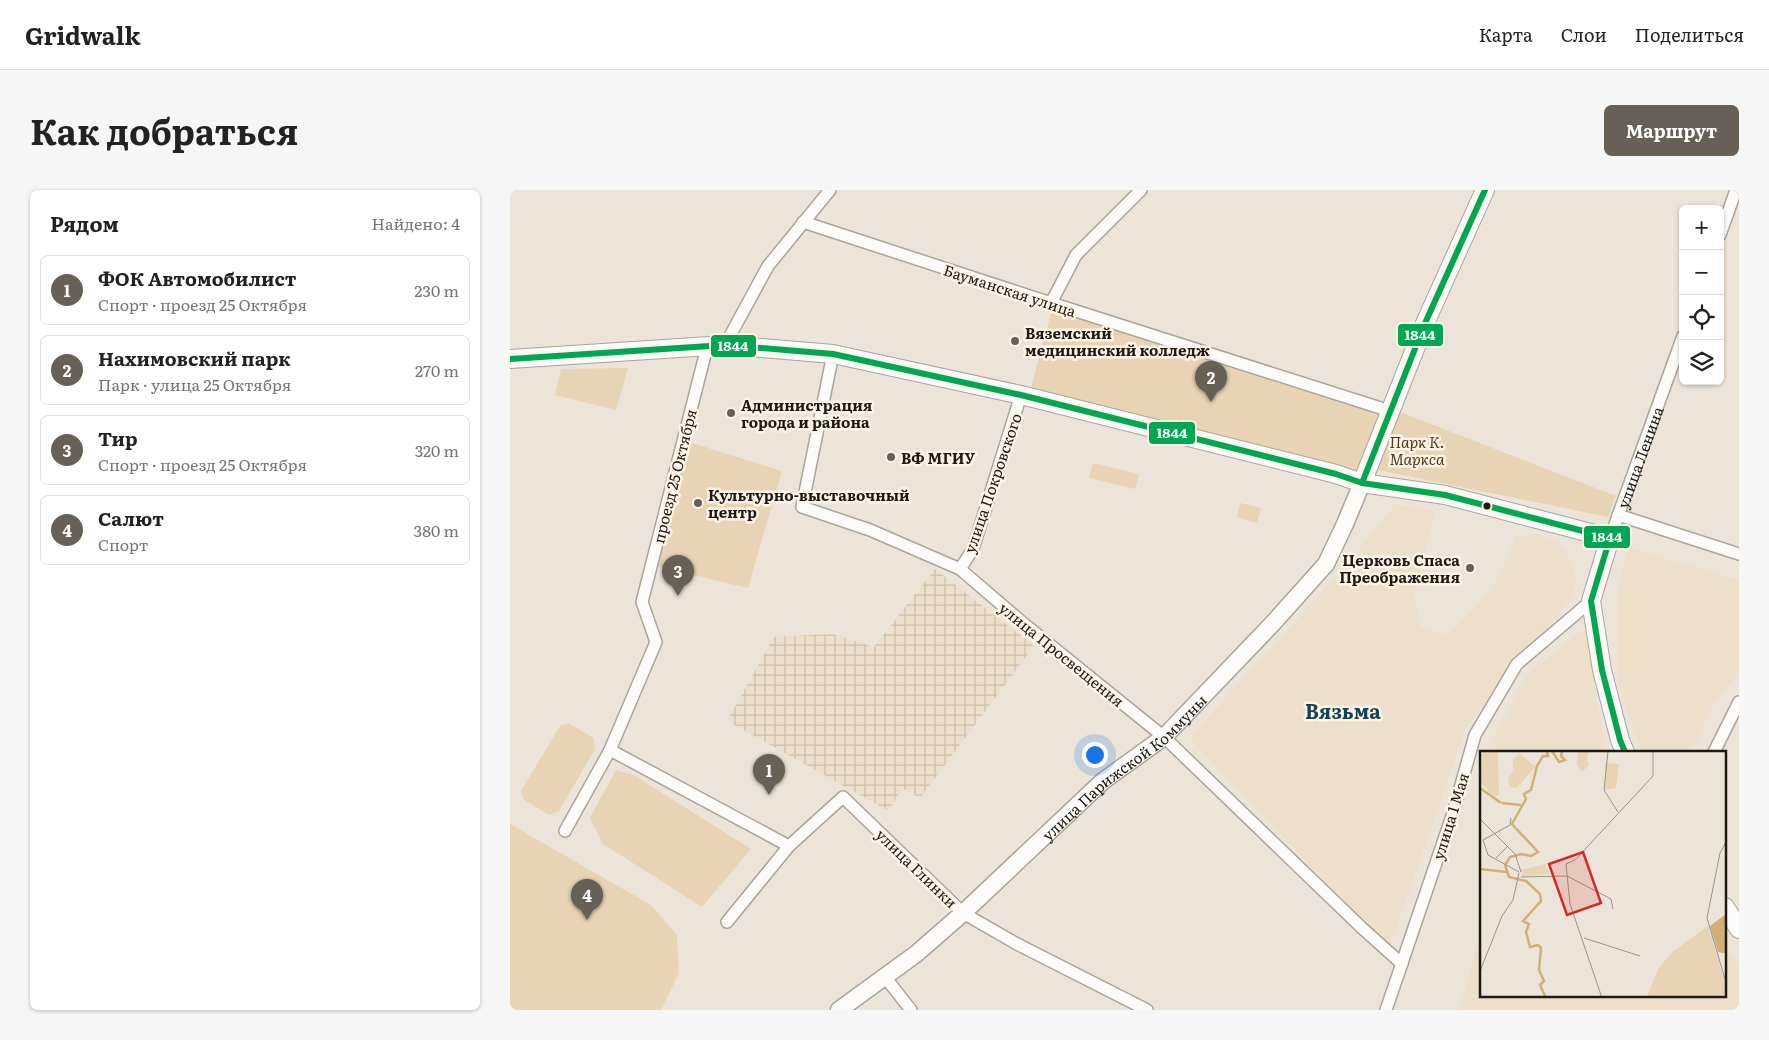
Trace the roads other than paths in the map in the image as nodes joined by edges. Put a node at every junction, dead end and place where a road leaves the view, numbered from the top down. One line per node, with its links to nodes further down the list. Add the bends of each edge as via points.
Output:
1 (830, 190): 5 (street)
2 (1141, 190): 7 (street, via 1076,255)
3 (1485, 190): 14 (main road)
4 (1736, 190): 6 (street)
5 (803, 222): 7 (street, Бауманская улица); 9 (street, via 768,266)
6 (1724, 224)
7 (1051, 304): 14 (street, Бауманская улица)
8 (1682, 340): 16 (street, улица Ленина)
9 (725, 345): 10 (main road); 11 (main road)
10 (706, 347): 12 (main road); 23 (street, проезд 25 Октября, via 642,602 656,642)
11 (833, 354): 13 (main road); 19 (street, улица Просвещения, via 802,507 870,530)
12 (510, 359)
13 (1021, 396): 15 (main road); 19 (street, улица Покровского, via 973,549)
14 (1390, 411): 15 (main road)
15 (1362, 483): 17 (main road, via 1445,495); 22 (street, улица Парижской Коммуны, via 1326,564)
16 (1618, 515): 17 (street, улица Ленина); 18 (street)
17 (1610, 538): 20 (main road, улица Ленина)
18 (1739, 554)
19 (960, 569): 22 (street, улица Просвещения)
20 (1591, 601): 24 (main road, улица Ленина, via 1602,670); 32 (street, улица 1 Мая, via 1517,664 1475,736 1453,813)
21 (1739, 702): 25 (street)
22 (1164, 737): 29 (street, улица Парижской Коммуны, via 1102,781); 32 (street, улица Просвещения)
23 (610, 750): 26 (street, проезд 25 Октября); 27 (street)
24 (1625, 751)
25 (1714, 751)
26 (565, 831)
27 (788, 846): 29 (street, улица Глинки, via 842,797); 30 (street, улица Глинки)
28 (1726, 909): 31 (main road)
29 (963, 913): 33 (street, улица Парижской Коммуны); 36 (street, улица Глинки)
30 (727, 922)
31 (1739, 929)
32 (1402, 964): 37 (street, улица 1 Мая)
33 (884, 977): 34 (street, улица Парижской Коммуны); 35 (street)
34 (839, 1010)
35 (911, 1010)
36 (1147, 1010)
37 (1386, 1010)

